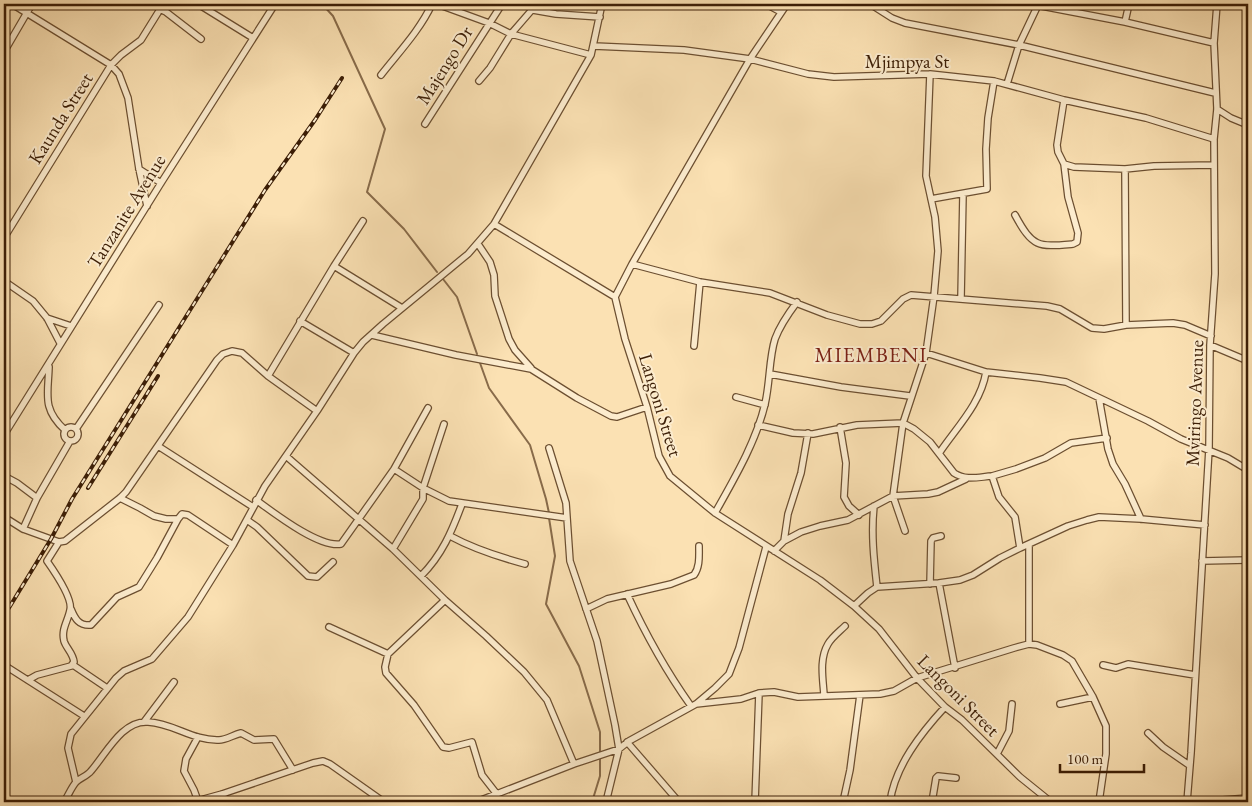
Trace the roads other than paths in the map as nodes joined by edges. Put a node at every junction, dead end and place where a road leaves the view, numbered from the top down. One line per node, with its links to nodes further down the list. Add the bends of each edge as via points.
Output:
1 (12, 4): 20 (street)
2 (32, 4): 20 (street)
3 (198, 4): 26 (street)
4 (275, 4): 26 (street, Tanzanite Avenue)
5 (432, 4): 36 (street, via 408,42)
6 (437, 4): 24 (street)
7 (502, 4): 24 (street, Majengo Dr)
8 (537, 4): 19 (street)
9 (602, 4): 22 (street)
10 (688, 4): 11 (street)
11 (730, 4)
12 (766, 4): 21 (street)
13 (787, 4): 21 (street)
14 (870, 4): 29 (street, via 904,23)
15 (1031, 4): 18 (street)
16 (1129, 4): 23 (street)
17 (1217, 4): 28 (street, Mviringo Avenue)
18 (1038, 5): 23 (street); 29 (street)
19 (533, 10): 22 (street); 25 (street)
20 (27, 12): 31 (street); 34 (street)
21 (781, 12): 33 (street)
22 (600, 17): 30 (street)
23 (1125, 22): 28 (street)
24 (489, 23): 25 (street); 43 (street, Majengo Dr)
25 (511, 34): 32 (street); 37 (street)
26 (253, 38): 50 (street, Tanzanite Avenue)
27 (202, 39): 34 (street, Kaunda Street, via 162,10 141,40)
28 (1214, 43): 40 (street, Mviringo Avenue)
29 (1019, 45): 39 (street); 40 (street)
30 (594, 46): 32 (street); 33 (street, Mjimpya St, via 671,49)
31 (4, 52)
32 (591, 56): 56 (street)
33 (750, 59): 35 (street, Mjimpya St, via 808,74 834,77); 59 (street)
34 (110, 65): 48 (street, via 119,74 128,98); 57 (street, Kaunda Street)
35 (930, 74): 38 (street, Mjimpya St); 52 (street, via 926,176)
36 (381, 75)
37 (480, 81)
38 (994, 81): 39 (street, Mjimpya St); 51 (street, via 988,118 987,189)
39 (1007, 84): 41 (street, Mjimpya St)
40 (1215, 93): 42 (street, Mviringo Avenue)
41 (1064, 100): 45 (street, Mjimpya St, via 1146,118); 46 (street, via 1057,145)
42 (1217, 109): 44 (street); 45 (street, Mviringo Avenue)
43 (425, 124)
44 (1248, 125)
45 (1214, 139): 47 (street, Mviringo Avenue)
46 (1064, 164): 49 (street); 54 (street, via 1077,242 1041,245 1033,241)
47 (1214, 165): 49 (street); 74 (street, Mviringo Avenue, via 1215,274)
48 (139, 169): 50 (street); 53 (street)
49 (1126, 170): 71 (street)
50 (160, 183): 53 (street, Tanzanite Avenue)
51 (963, 194): 52 (street); 65 (street)
52 (931, 199): 63 (street, via 938,251)
53 (147, 206): 72 (street, Tanzanite Avenue)
54 (1015, 215)
55 (363, 221): 60 (street)
56 (494, 224): 58 (street); 64 (street)
57 (4, 238)
58 (478, 244): 68 (street); 82 (street, via 490,262 509,339)
59 (632, 264): 62 (street); 64 (street)
60 (334, 266): 68 (street); 70 (street)
61 (4, 281): 69 (street, via 33,301)
62 (700, 282): 66 (street, via 770,293); 76 (street)
63 (934, 296): 65 (street); 66 (street, via 911,295 872,324 843,320); 79 (street)
64 (615, 297): 90 (street, Langoni Street)
65 (961, 298): 71 (street, via 1047,306 1060,309 1092,328)
66 (797, 302): 84 (street, via 774,340)
67 (159, 305): 97 (street)
68 (402, 308): 73 (street)
69 (47, 318): 72 (street); 75 (street)
70 (300, 321): 78 (street); 85 (street)
71 (1126, 325): 74 (street, via 1173,323)
72 (71, 326): 75 (street, Tanzanite Avenue)
73 (372, 335): 78 (street); 82 (street)
74 (1211, 336): 77 (street, Mviringo Avenue)
75 (60, 343): 81 (street, Tanzanite Avenue)
76 (694, 346)
77 (1210, 346): 80 (street); 105 (street, Mviringo Avenue)
78 (354, 353): 92 (street)
79 (926, 353): 83 (street); 86 (street)
80 (1248, 361)
81 (49, 365): 98 (street, via 51,415); 100 (street, Tanzanite Avenue)
82 (531, 369): 90 (street, via 611,416)
83 (986, 372): 88 (street, via 1066,382); 106 (street, via 978,398)
84 (770, 374): 86 (street); 89 (street)
85 (268, 376): 92 (street); 103 (street, via 242,353 223,354)
86 (910, 396): 94 (street)
87 (736, 397): 89 (street)
88 (1100, 398): 101 (street); 105 (street, via 1181,439)
89 (765, 404): 95 (street)
90 (647, 407): 121 (street, Langoni Street, via 665,469)
91 (428, 408): 108 (street)
92 (317, 411): 107 (street)
93 (444, 424): 113 (street)
94 (903, 424): 96 (street); 106 (street, via 914,429); 114 (street)
95 (758, 425): 99 (street); 121 (street, via 734,480)
96 (840, 427): 99 (street); 122 (street, via 846,463 844,497)
97 (76, 429): 98 (street, via 70,427); 102 (street, via 78,438)
98 (65, 430): 102 (street, via 64,437)
99 (808, 434): 134 (street)
100 (4, 435)
101 (1107, 438): 111 (street, via 1071,443 1045,458); 127 (street, via 1113,464 1126,484)
102 (70, 441): 115 (street)
103 (158, 446): 116 (street); 120 (street)
104 (549, 448): 124 (street, via 566,503)
105 (1209, 449): 109 (street); 129 (street, Mviringo Avenue)
106 (940, 452): 112 (street, via 954,473)
107 (286, 456): 117 (street); 126 (street)
108 (394, 469): 113 (street); 126 (street)
109 (1248, 470)
110 (4, 476): 115 (street)
111 (992, 476): 112 (street); 140 (street, via 999,497 1015,517)
112 (966, 479): 114 (street, via 938,492)
113 (423, 488): 118 (street); 141 (street, via 423,499)
114 (893, 496): 119 (street); 131 (street)
115 (37, 498): 130 (street)
116 (120, 498): 125 (street, via 154,516); 135 (street)
117 (256, 500): 120 (street); 126 (street, via 294,527 336,545 341,544)
118 (462, 504): 124 (street); 132 (street)
119 (874, 506): 122 (street); 150 (street, via 872,548)
120 (253, 507): 128 (street)
121 (715, 513): 139 (street, Langoni Street)
122 (859, 514): 134 (street, via 848,520 812,528)
123 (4, 517): 130 (street)
124 (567, 518): 155 (street, via 570,561)
125 (178, 519): 137 (street, via 182,514 188,515); 154 (street, via 137,588 117,596 91,625 79,622)
126 (359, 519): 141 (street)
127 (1141, 519): 129 (street); 136 (street, via 1099,517 1068,526)
128 (246, 520): 137 (street); 145 (street, via 308,576 317,577)
129 (1205, 525): 144 (street, Mviringo Avenue)
130 (23, 529): 135 (street)
131 (905, 531)
132 (450, 536): 146 (street, via 488,554); 147 (street)
133 (941, 536): 148 (street, via 931,541)
134 (784, 541): 142 (street)
135 (59, 542): 154 (street, via 47,561 66,592)
136 (1029, 544): 140 (street); 158 (street)
137 (232, 545): 168 (street, via 188,617 158,653 124,672)
138 (699, 546): 151 (street, via 694,575)
139 (766, 546): 142 (street, Langoni Street); 175 (street, via 729,674)
140 (1020, 548): 149 (street, via 973,575)
141 (393, 549): 147 (street)
142 (774, 551): 153 (street, Langoni Street)
143 (1248, 560): 144 (street)
144 (1202, 561): 164 (street, Mviringo Avenue)
145 (333, 562)
146 (525, 564)
147 (421, 576): 152 (street)
148 (930, 584): 149 (street); 150 (street)
149 (939, 584): 163 (street)
150 (877, 587): 153 (street)
151 (627, 594): 155 (street); 175 (street, via 674,682)
152 (445, 600): 159 (street); 184 (street, via 536,685 547,700)
153 (854, 606): 165 (street, Langoni Street, via 879,629)
154 (71, 609): 161 (street, via 64,639 73,657)
155 (586, 609): 182 (street, via 597,641)
156 (845, 626): 170 (street, via 829,642 824,654)
157 (329, 627): 159 (street)
158 (1029, 644): 163 (street); 172 (street, via 1052,650 1072,661)
159 (388, 654): 190 (street, via 385,667 389,678 414,705 443,747 472,742 482,774)
160 (4, 665): 166 (street)
161 (73, 665): 166 (street); 168 (street)
162 (1103, 665): 164 (street, via 1116,668 1128,664)
163 (955, 668): 165 (street)
164 (1195, 675): 185 (street, Mviringo Avenue)
165 (917, 678): 171 (street, via 894,691); 176 (street, Langoni Street)
166 (28, 680): 177 (street)
167 (174, 682): 178 (street)
168 (107, 688): 177 (street)
169 (759, 694): 170 (street); 175 (street); 199 (street)
170 (824, 695): 171 (street)
171 (860, 695): 200 (street)
172 (1093, 697): 174 (street); 204 (street, via 1106,726 1106,754)
173 (1012, 704): 183 (street, via 1009,731)
174 (1060, 704)
175 (694, 705): 181 (street)
176 (945, 707): 183 (street, Langoni Street); 201 (street, via 922,732 911,750 893,786)
177 (84, 716): 188 (street, via 71,734 68,748)
178 (144, 722): 180 (street, via 166,725); 188 (street, via 124,731 90,773)
179 (1148, 733): 185 (street)
180 (198, 737): 186 (street, via 221,740 242,733 256,740 274,739); 194 (street, via 184,771 194,790)
181 (627, 742): 182 (street); 198 (street)
182 (619, 749): 184 (street); 197 (street)
183 (997, 754): 203 (street, Langoni Street)
184 (574, 764): 190 (street)
185 (1189, 765): 205 (street, Mviringo Avenue)
186 (293, 770): 189 (street); 192 (street, via 327,762)
187 (956, 778): 202 (street, via 936,778)
188 (76, 782): 193 (street)
189 (222, 794): 194 (street); 195 (street)
190 (496, 794): 196 (street)
191 (1248, 798): 206 (street)
192 (379, 801)
193 (64, 802)
194 (195, 802)
195 (228, 802)
196 (476, 802)
197 (606, 802)
198 (679, 802)
199 (755, 802)
200 (843, 802)
201 (890, 802)
202 (932, 802)
203 (1051, 802)
204 (1099, 802)
205 (1187, 802)
206 (1197, 802)

